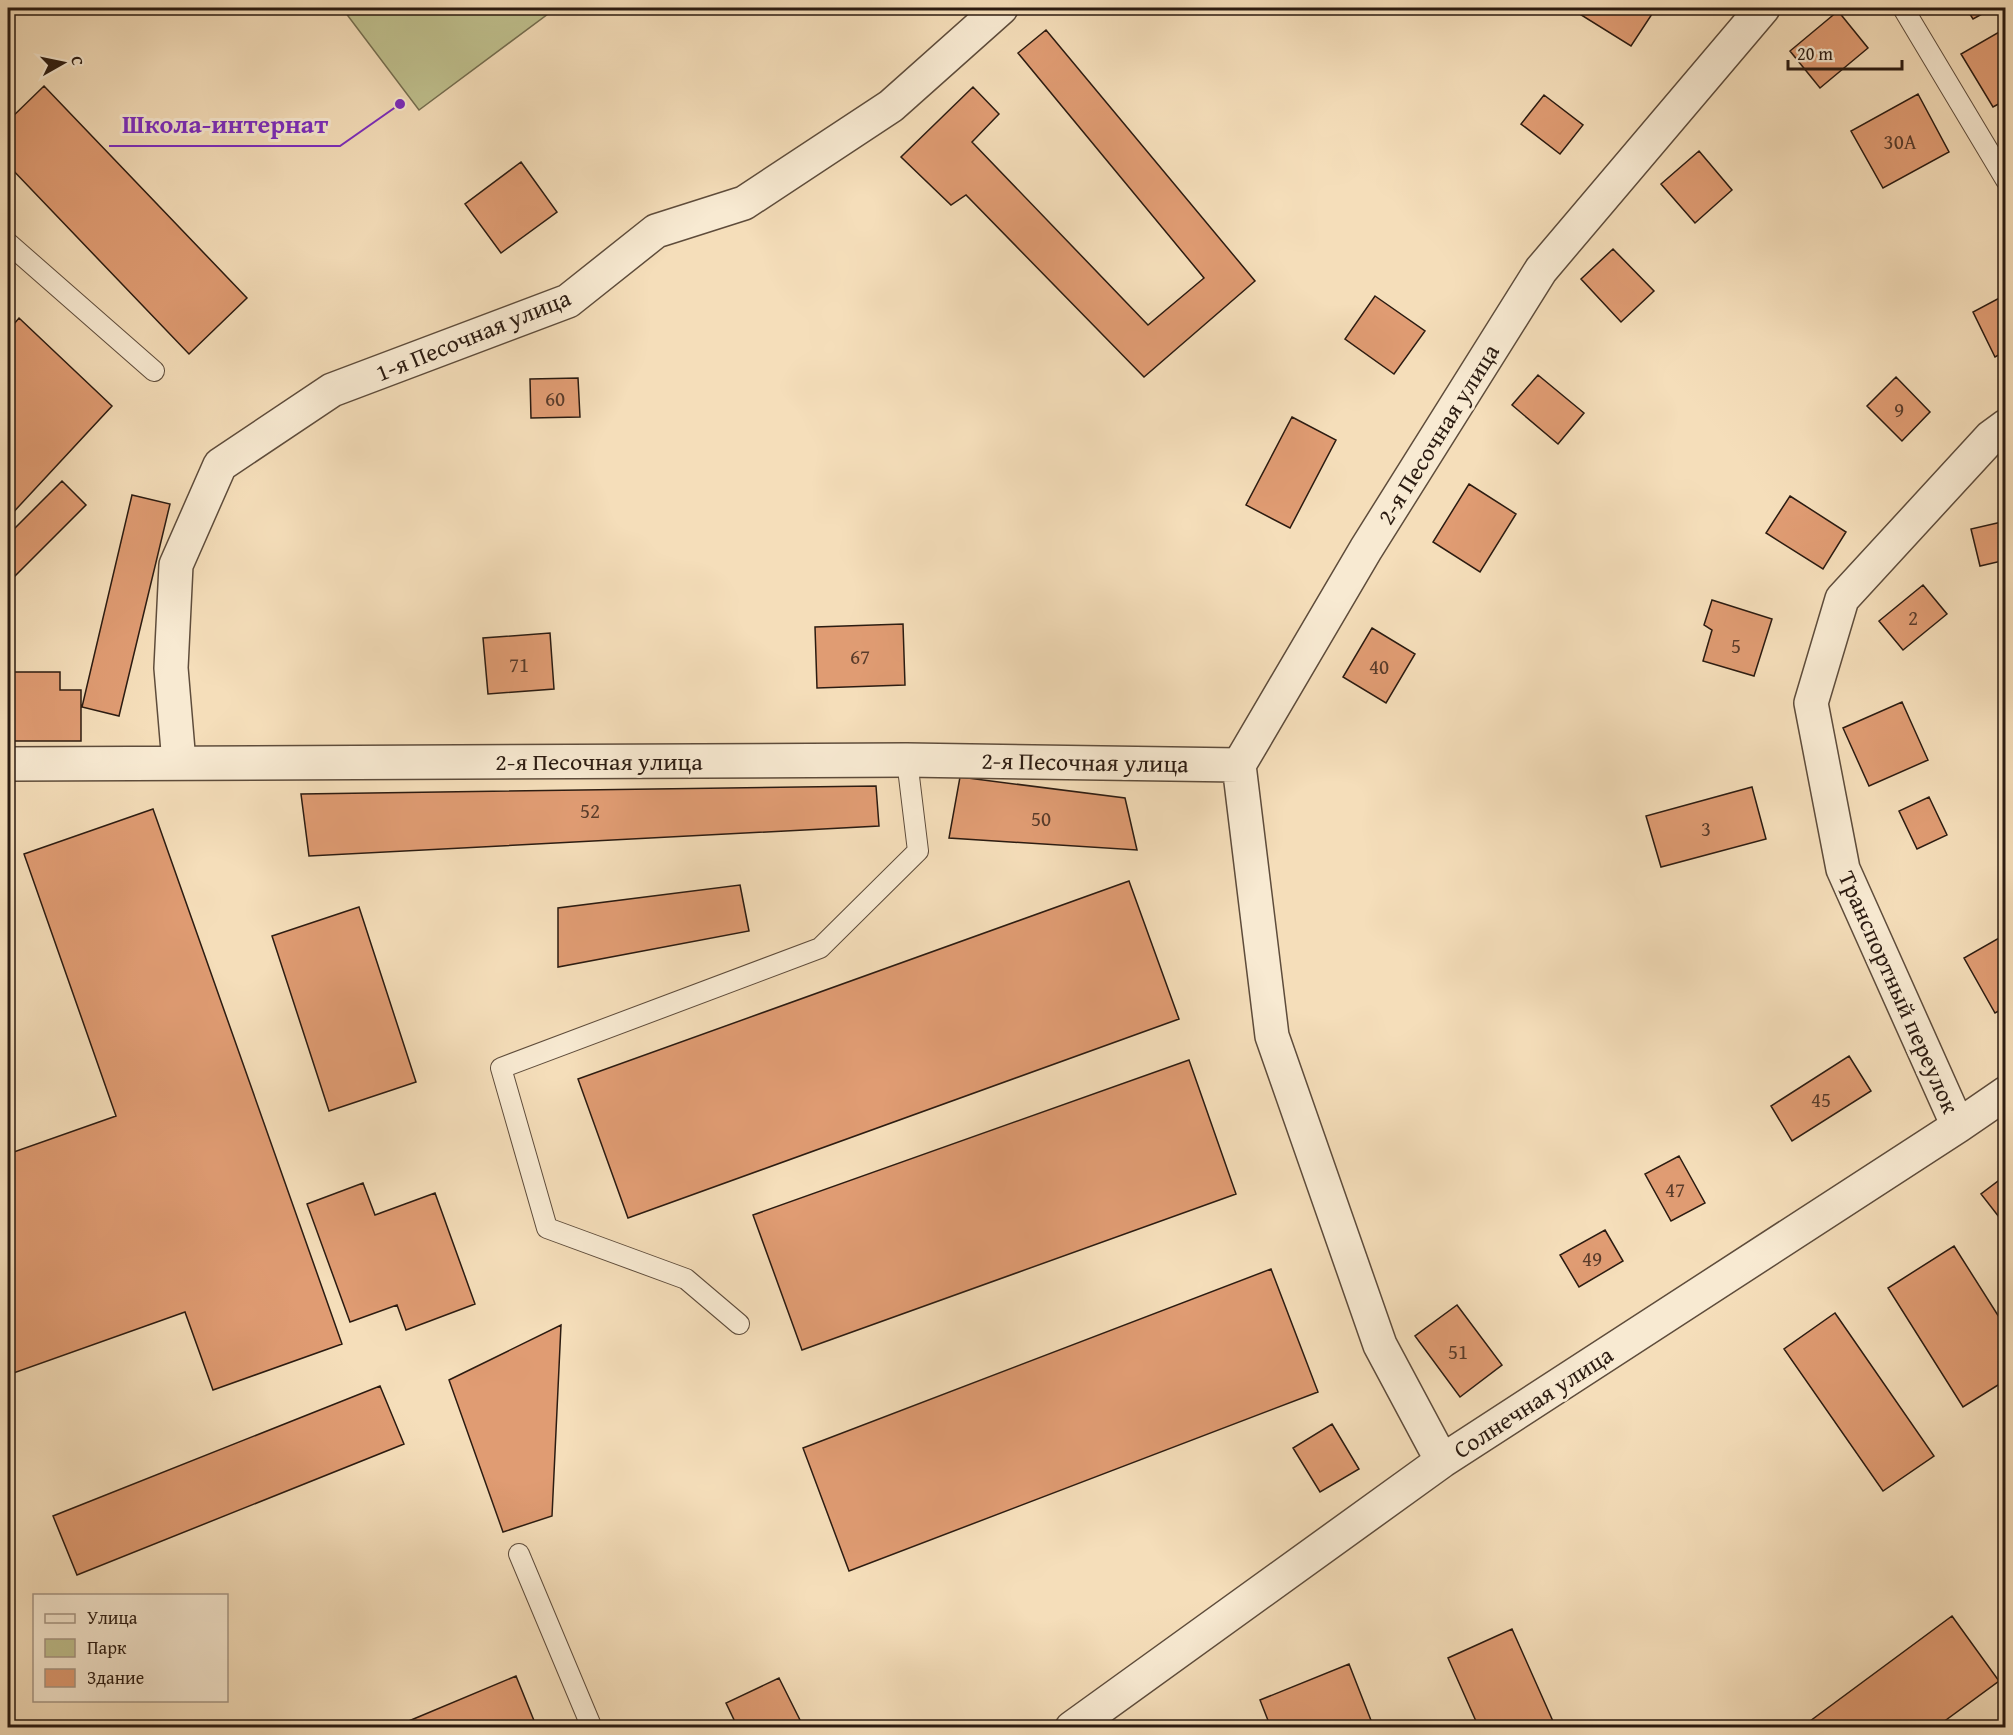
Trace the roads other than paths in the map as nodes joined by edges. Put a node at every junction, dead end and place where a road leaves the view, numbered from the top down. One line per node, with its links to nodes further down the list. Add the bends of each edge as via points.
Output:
1 (1001, 8): 9 (street, 1-я Песочная улица, via 891,106 744,203 656,231 568,301 332,390 220,465 176,565 171,668)
2 (1763, 8): 11 (street, 2-я Песочная улица, via 1541,270 1366,549)
3 (1903, 8): 4 (lane)
4 (2006, 180)
5 (8, 243): 6 (lane)
6 (154, 371)
7 (2006, 426): 13 (street, Транспортный переулок, via 1991,437 1842,599 1811,703 1843,869)
8 (907, 760): 9 (street, 2-я Песочная улица); 11 (street, 2-я Песочная улица); 14 (lane, via 918,851 820,948 501,1068 546,1228 686,1279)
9 (179, 763): 10 (street, 2-я Песочная улица)
10 (8, 764)
11 (1239, 765): 15 (street, via 1272,1036 1380,1345)
12 (2002, 1104): 13 (street, Солнечная улица)
13 (1958, 1126): 15 (street, Солнечная улица)
14 (739, 1324)
15 (1442, 1461): 18 (street, Солнечная улица)
16 (519, 1554): 17 (lane)
17 (592, 1728)
18 (1072, 1728)

